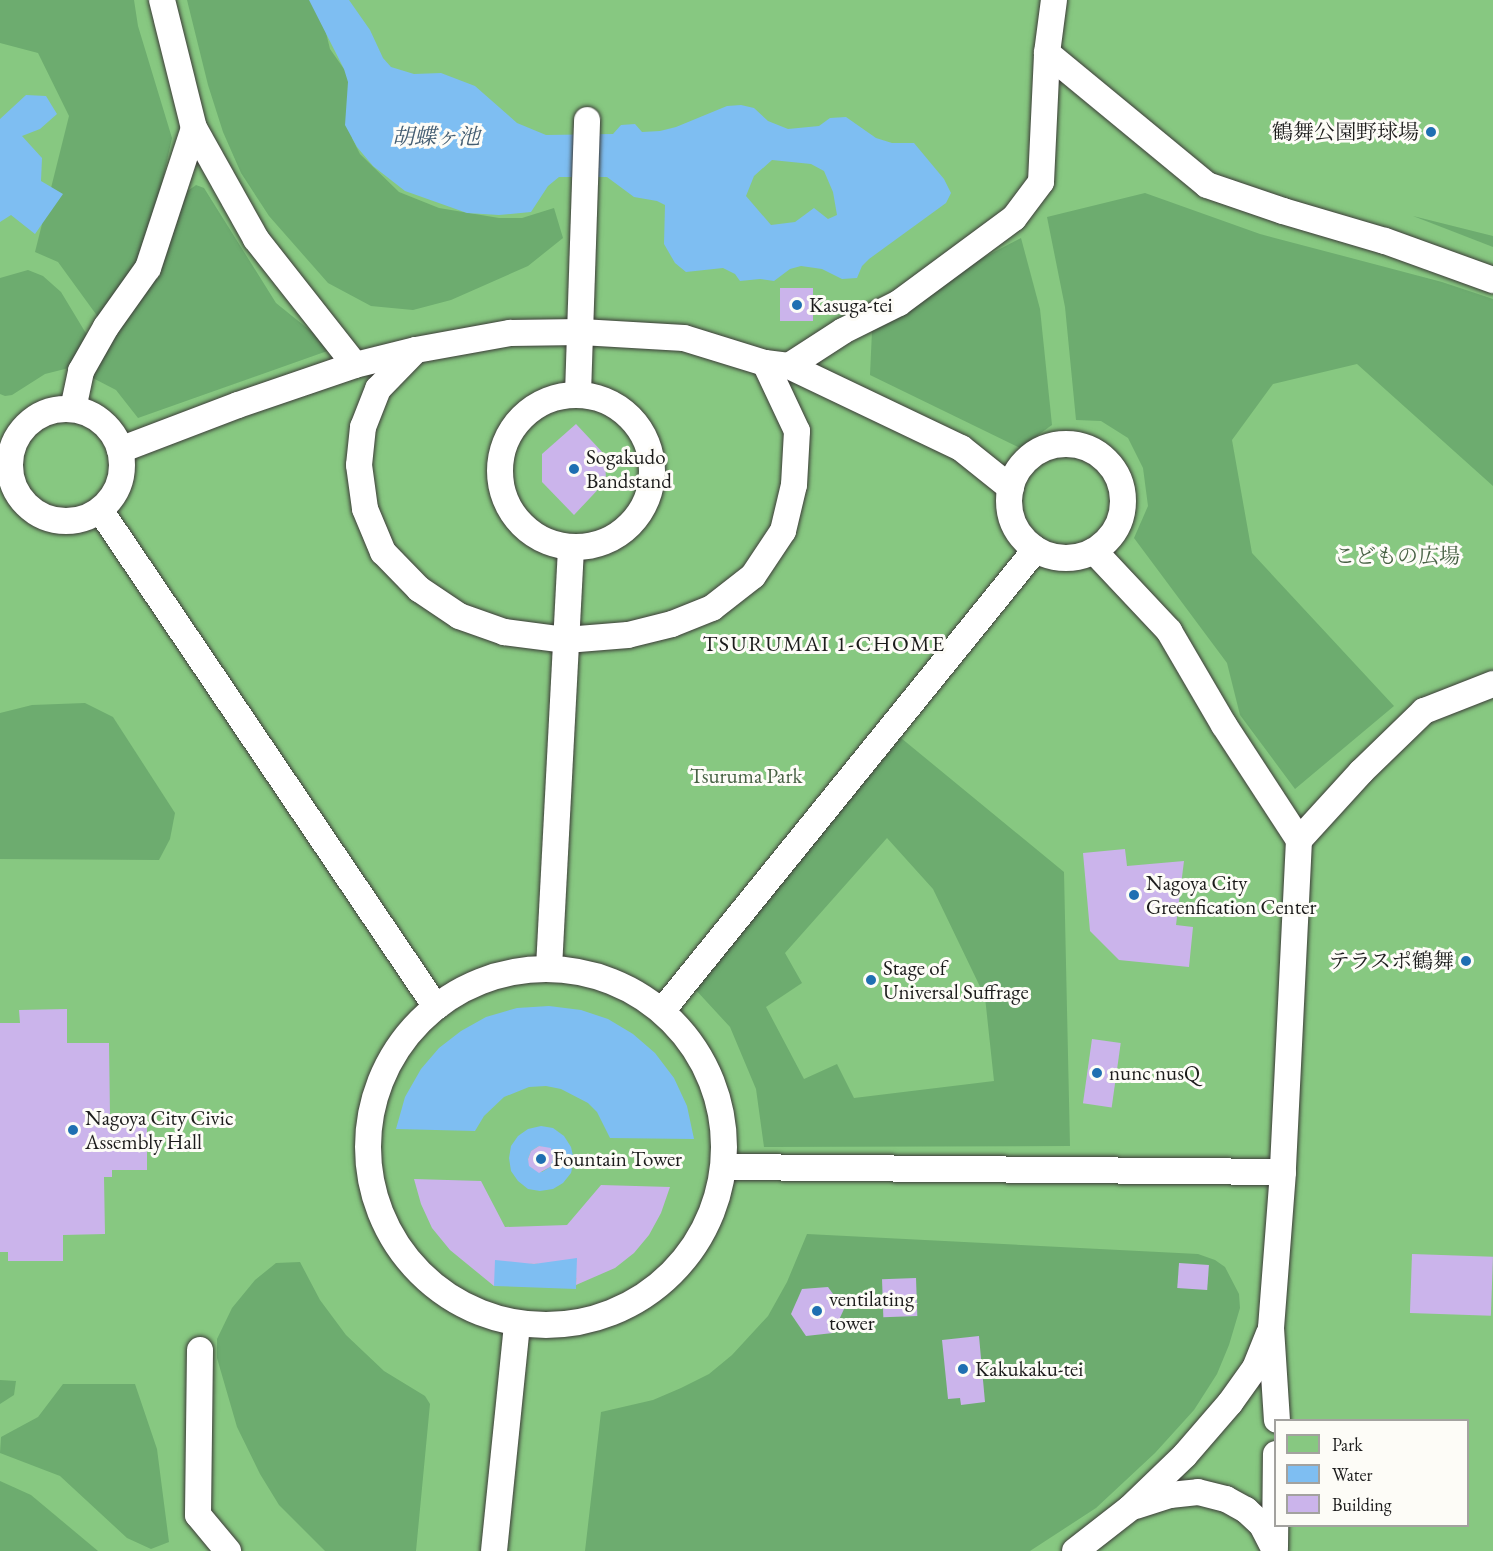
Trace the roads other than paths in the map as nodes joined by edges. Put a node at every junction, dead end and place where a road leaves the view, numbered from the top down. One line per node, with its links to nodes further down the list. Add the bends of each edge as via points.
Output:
1 (162, 0): 5 (street)
2 (1054, 0): 3 (street)
3 (1047, 53): 6 (street, via 1207,185); 9 (street, via 1041,182 1014,218 899,303)
4 (587, 120): 7 (street)
5 (194, 128): 10 (street, via 256,239); 12 (street, via 148,268 106,327 81,371)
6 (1493, 280)
7 (581, 332): 8 (street, via 510,333); 9 (street, via 684,338); 11 (street)
8 (416, 350): 10 (street); 20 (street, via 378,389 363,427 359,465 365,509 383,552 419,589 459,616 504,632)
9 (777, 364): 15 (street, via 961,448); 20 (street, via 797,431 795,485 783,531 753,576 712,608 672,624 628,635)
10 (355, 365): 13 (street)
11 (578, 394): 17 (street, via 553,397 524,414 510,432 500,467 504,498 520,523 548,542); 17 (street, via 612,403 632,418 646,440 652,474 646,503 628,527 603,543)
12 (73, 409): 13 (street, via 103,422); 14 (street, via 55,409 24,426 14,441)
13 (120, 450): 16 (street, via 120,483)
14 (5, 480): 16 (street, via 30,509 46,518 74,520)
15 (1011, 488): 18 (street, via 1014,523); 19 (street, via 1026,461 1053,445 1089,448 1104,458 1116,472 1123,507 1113,532)
16 (100, 510): 24 (street)
17 (571, 548): 20 (street)
18 (1036, 549): 19 (street, via 1064,558); 25 (street)
19 (1094, 551): 22 (street, via 1169,631)
20 (566, 640): 23 (street)
21 (1493, 684): 22 (street, via 1424,711)
22 (1299, 840): 27 (street)
23 (549, 968): 24 (street, via 500,974 456,993); 25 (street, via 598,975)
24 (436, 1007): 28 (street, via 413,1028 394,1054 374,1103 368,1144 370,1176 378,1207 409,1262 457,1303)
25 (662, 1011): 26 (street, via 682,1032 712,1081 724,1138)
26 (724, 1167): 27 (street); 28 (street, via 705,1228 688,1256 641,1299 612,1314 581,1323)
27 (1283, 1172): 29 (street)
28 (517, 1324): 35 (street)
29 (1271, 1328): 31 (street); 32 (street, via 1255,1368 1230,1403 1185,1455)
30 (200, 1350): 34 (street, via 198,1515)
31 (1277, 1419)
32 (1130, 1508): 36 (street); 37 (street, via 1170,1495 1198,1492 1226,1499 1246,1509 1262,1525)
33 (1275, 1527): 37 (street)
34 (228, 1551)
35 (494, 1551)
36 (1075, 1551)
37 (1275, 1551)

